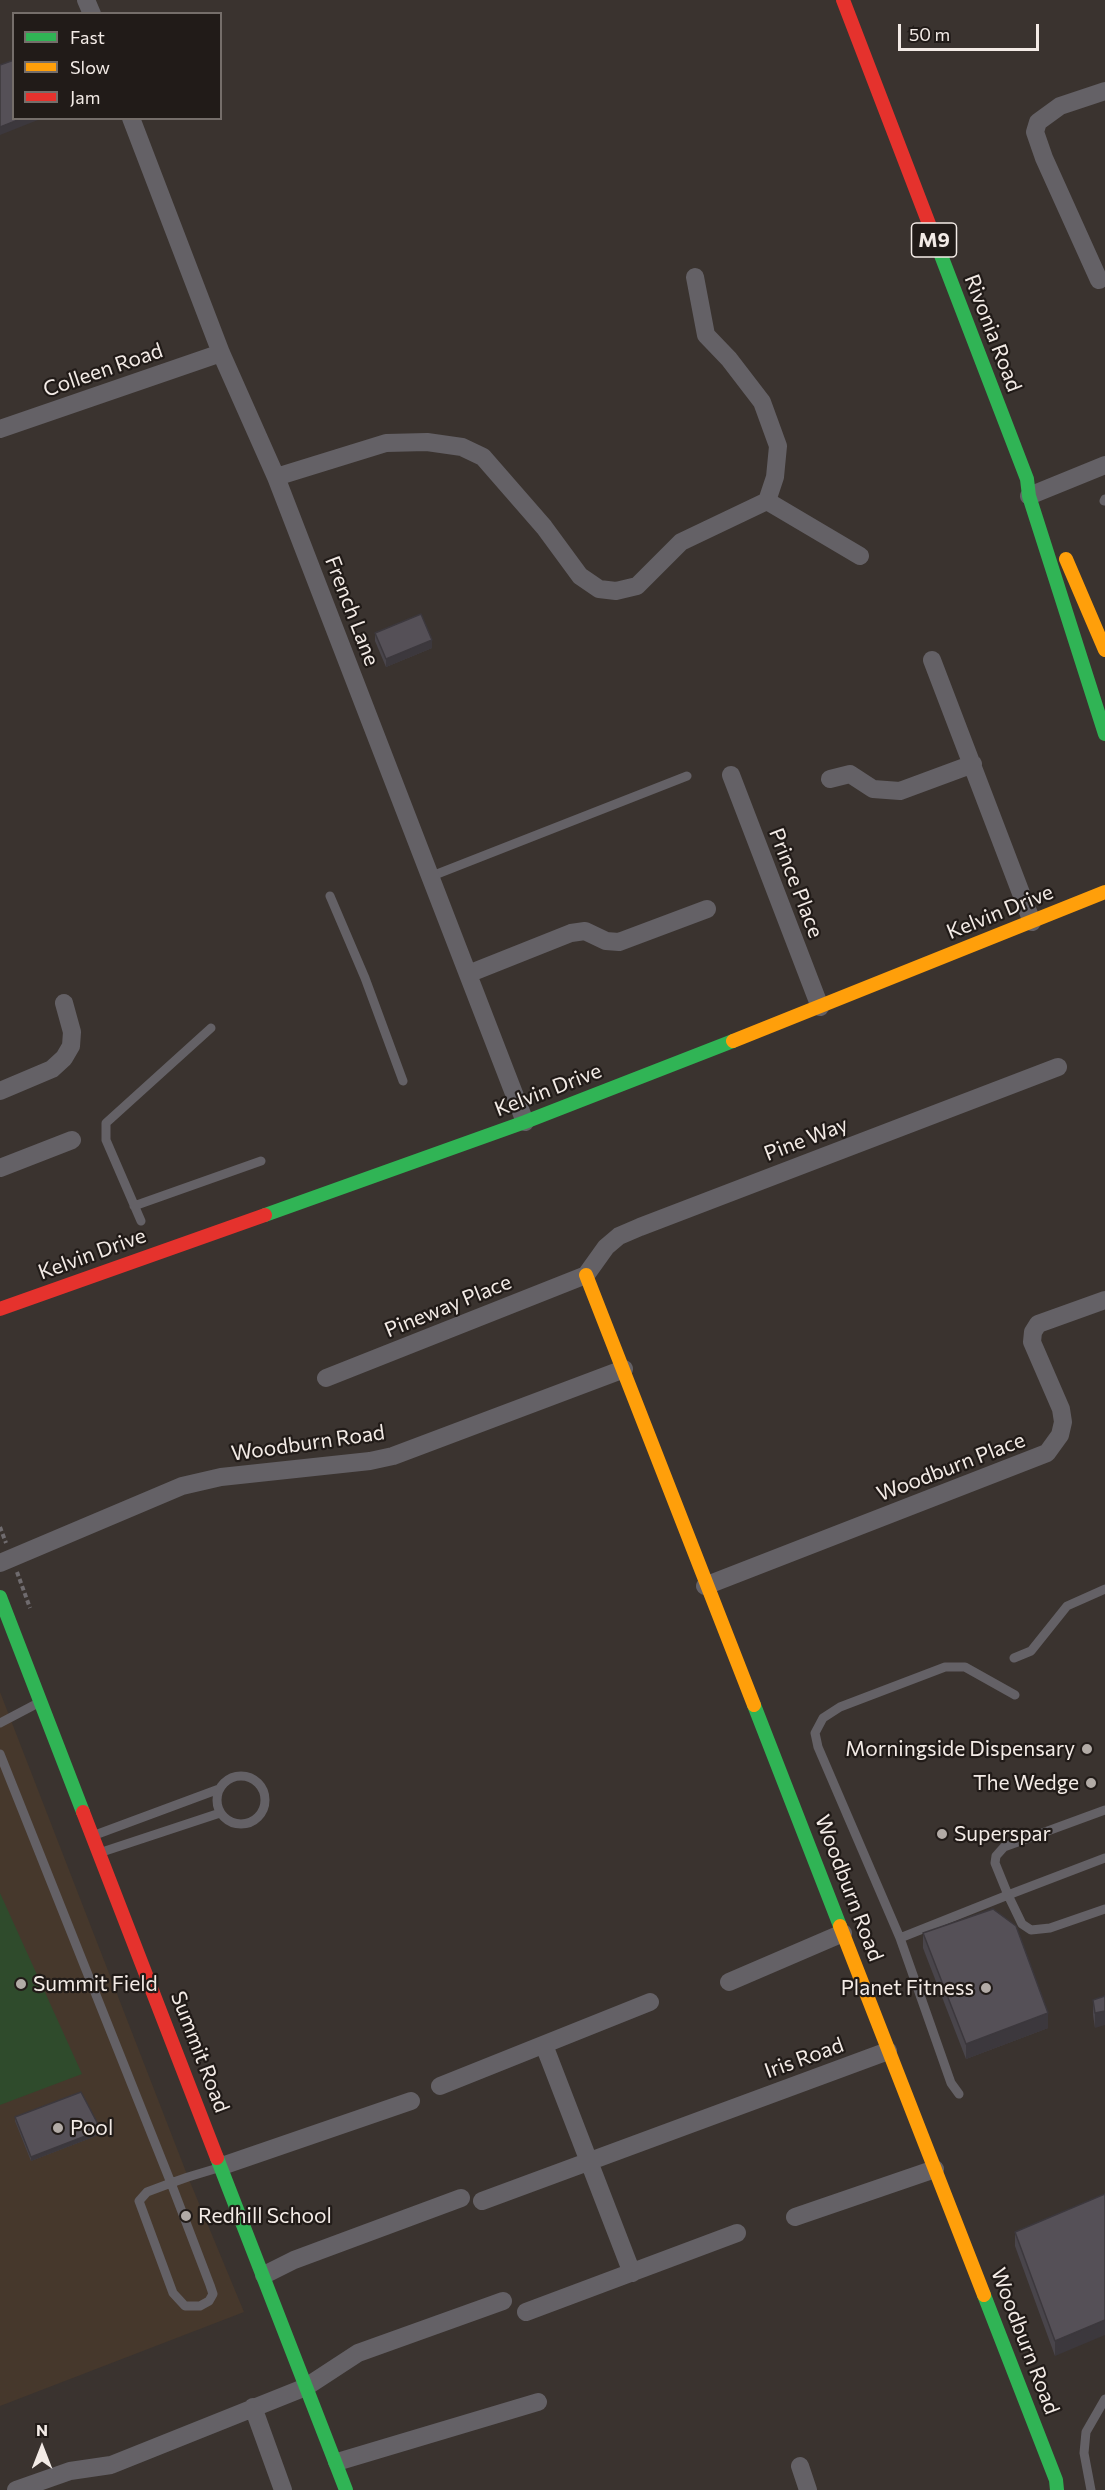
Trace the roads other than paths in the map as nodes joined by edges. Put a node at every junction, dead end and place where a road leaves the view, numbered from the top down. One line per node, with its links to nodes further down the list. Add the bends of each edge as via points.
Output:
1 (843, 0): 10 (main road, Rivonia Road / M9)
2 (1105, 91): 5 (street, via 1060,106 1038,122 1035,132)
3 (132, 120): 6 (street, French Lane)
4 (695, 277): 11 (street, via 706,335 762,402 778,446 775,477)
5 (1099, 280)
6 (220, 353): 7 (street, Colleen Road); 9 (street, French Lane)
7 (0, 429)
8 (1105, 465): 10 (street)
9 (276, 477): 11 (street, via 386,443 427,442 462,447 483,458 544,527 580,576 599,589 616,591 637,586 681,542); 20 (street, French Lane)
10 (1031, 490): 13 (main road, Rivonia Road / M9); 15 (main road, Rivonia Road / M9)
11 (767, 501): 12 (street)
12 (860, 556)
13 (1105, 650)
14 (932, 660): 16 (street)
15 (1105, 734)
16 (973, 764): 19 (street, via 900,790 873,789 850,774); 24 (street)
17 (731, 775): 27 (street, Prince Place)
18 (687, 776): 20 (lane)
19 (830, 779)
20 (432, 876): 25 (street, French Lane)
21 (1105, 892): 24 (main road, Kelvin Drive)
22 (330, 896): 30 (lane)
23 (707, 909): 25 (street, via 619,942 606,941 585,931 571,933)
24 (1032, 922): 27 (main road, Kelvin Drive)
25 (468, 974): 32 (street, French Lane)
26 (64, 1004): 31 (street, via 72,1032 71,1046 64,1058 52,1069)
27 (820, 1007): 32 (main road, Kelvin Drive)
28 (212, 1028): 36 (lane, via 106,1123 106,1140)
29 (1058, 1067): 38 (street, Pine Way, via 619,1236 602,1251)
30 (404, 1081)
31 (0, 1091)
32 (525, 1122): 40 (main road, Kelvin Drive)
33 (72, 1140): 35 (street)
34 (261, 1161): 36 (lane)
35 (0, 1168)
36 (134, 1206): 37 (lane)
37 (141, 1221)
38 (586, 1275): 41 (main road, Woodburn Road); 42 (street, Pineway Place)
39 (1105, 1300): 44 (street, Woodburn Place, via 1038,1324 1032,1332 1032,1342 1063,1422 1060,1435 1047,1453)
40 (0, 1309)
41 (624, 1369): 43 (street, Woodburn Road, via 393,1455 370,1461 221,1477 182,1486); 44 (main road, Woodburn Road)
42 (326, 1378)
43 (0, 1563)
44 (705, 1586): 60 (main road, Woodburn Road)
45 (1105, 1589): 47 (lane, via 1067,1606 1031,1651)
46 (0, 1597): 49 (main road, Summit Road)
47 (1014, 1658)
48 (1015, 1695): 61 (lane, via 964,1668 945,1668 840,1707 817,1726 818,1747)
49 (41, 1701): 50 (lane); 55 (main road, Summit Road)
50 (0, 1723)
51 (0, 1754): 72 (lane)
52 (219, 1789): 54 (lane); 54 (lane, via 232,1778 249,1778 264,1796 262,1812 249,1823 233,1823); 55 (lane)
53 (1105, 1810): 58 (lane, via 1009,1845 998,1853 995,1860)
54 (220, 1813): 56 (lane)
55 (93, 1835): 56 (main road, Summit Road)
56 (100, 1853): 70 (main road, Summit Road)
57 (1105, 1858): 58 (lane)
58 (1008, 1895): 59 (lane, via 1022,1924 1031,1930 1050,1929); 61 (lane)
59 (1105, 1909)
60 (843, 1933): 62 (street); 65 (main road, Woodburn Road)
61 (900, 1938): 67 (lane, via 951,2083)
62 (729, 1982)
63 (651, 2002): 64 (street)
64 (544, 2045): 66 (street); 69 (street)
65 (888, 2052): 69 (street, Iris Road); 71 (main road, Woodburn Road)
66 (440, 2086)
67 (959, 2094)
68 (411, 2100): 70 (street)
69 (589, 2162): 74 (street, Iris Road); 77 (street)
70 (222, 2166): 72 (lane); 78 (main road, Summit Road)
71 (935, 2169): 75 (street); 91 (main road, Woodburn Road)
72 (171, 2183): 72 (lane, via 213,2294 200,2306 185,2306 173,2293 139,2201 147,2192)
73 (461, 2198): 78 (street, via 294,2260)
74 (482, 2201)
75 (795, 2217)
76 (737, 2233): 77 (street)
77 (632, 2272): 80 (street)
78 (264, 2275): 81 (main road, Summit Road)
79 (503, 2301): 81 (street, via 358,2353)
80 (526, 2312)
81 (306, 2387): 84 (street); 85 (main road, Summit Road)
82 (1105, 2399): 92 (lane, via 1086,2432 1084,2453)
83 (538, 2402): 85 (street)
84 (253, 2407): 87 (street, via 111,2465 70,2471); 88 (street)
85 (337, 2462): 89 (main road, Summit Road)
86 (800, 2466): 90 (street)
87 (16, 2490)
88 (284, 2490)
89 (346, 2490)
90 (808, 2490)
91 (1057, 2490)
92 (1091, 2490)

